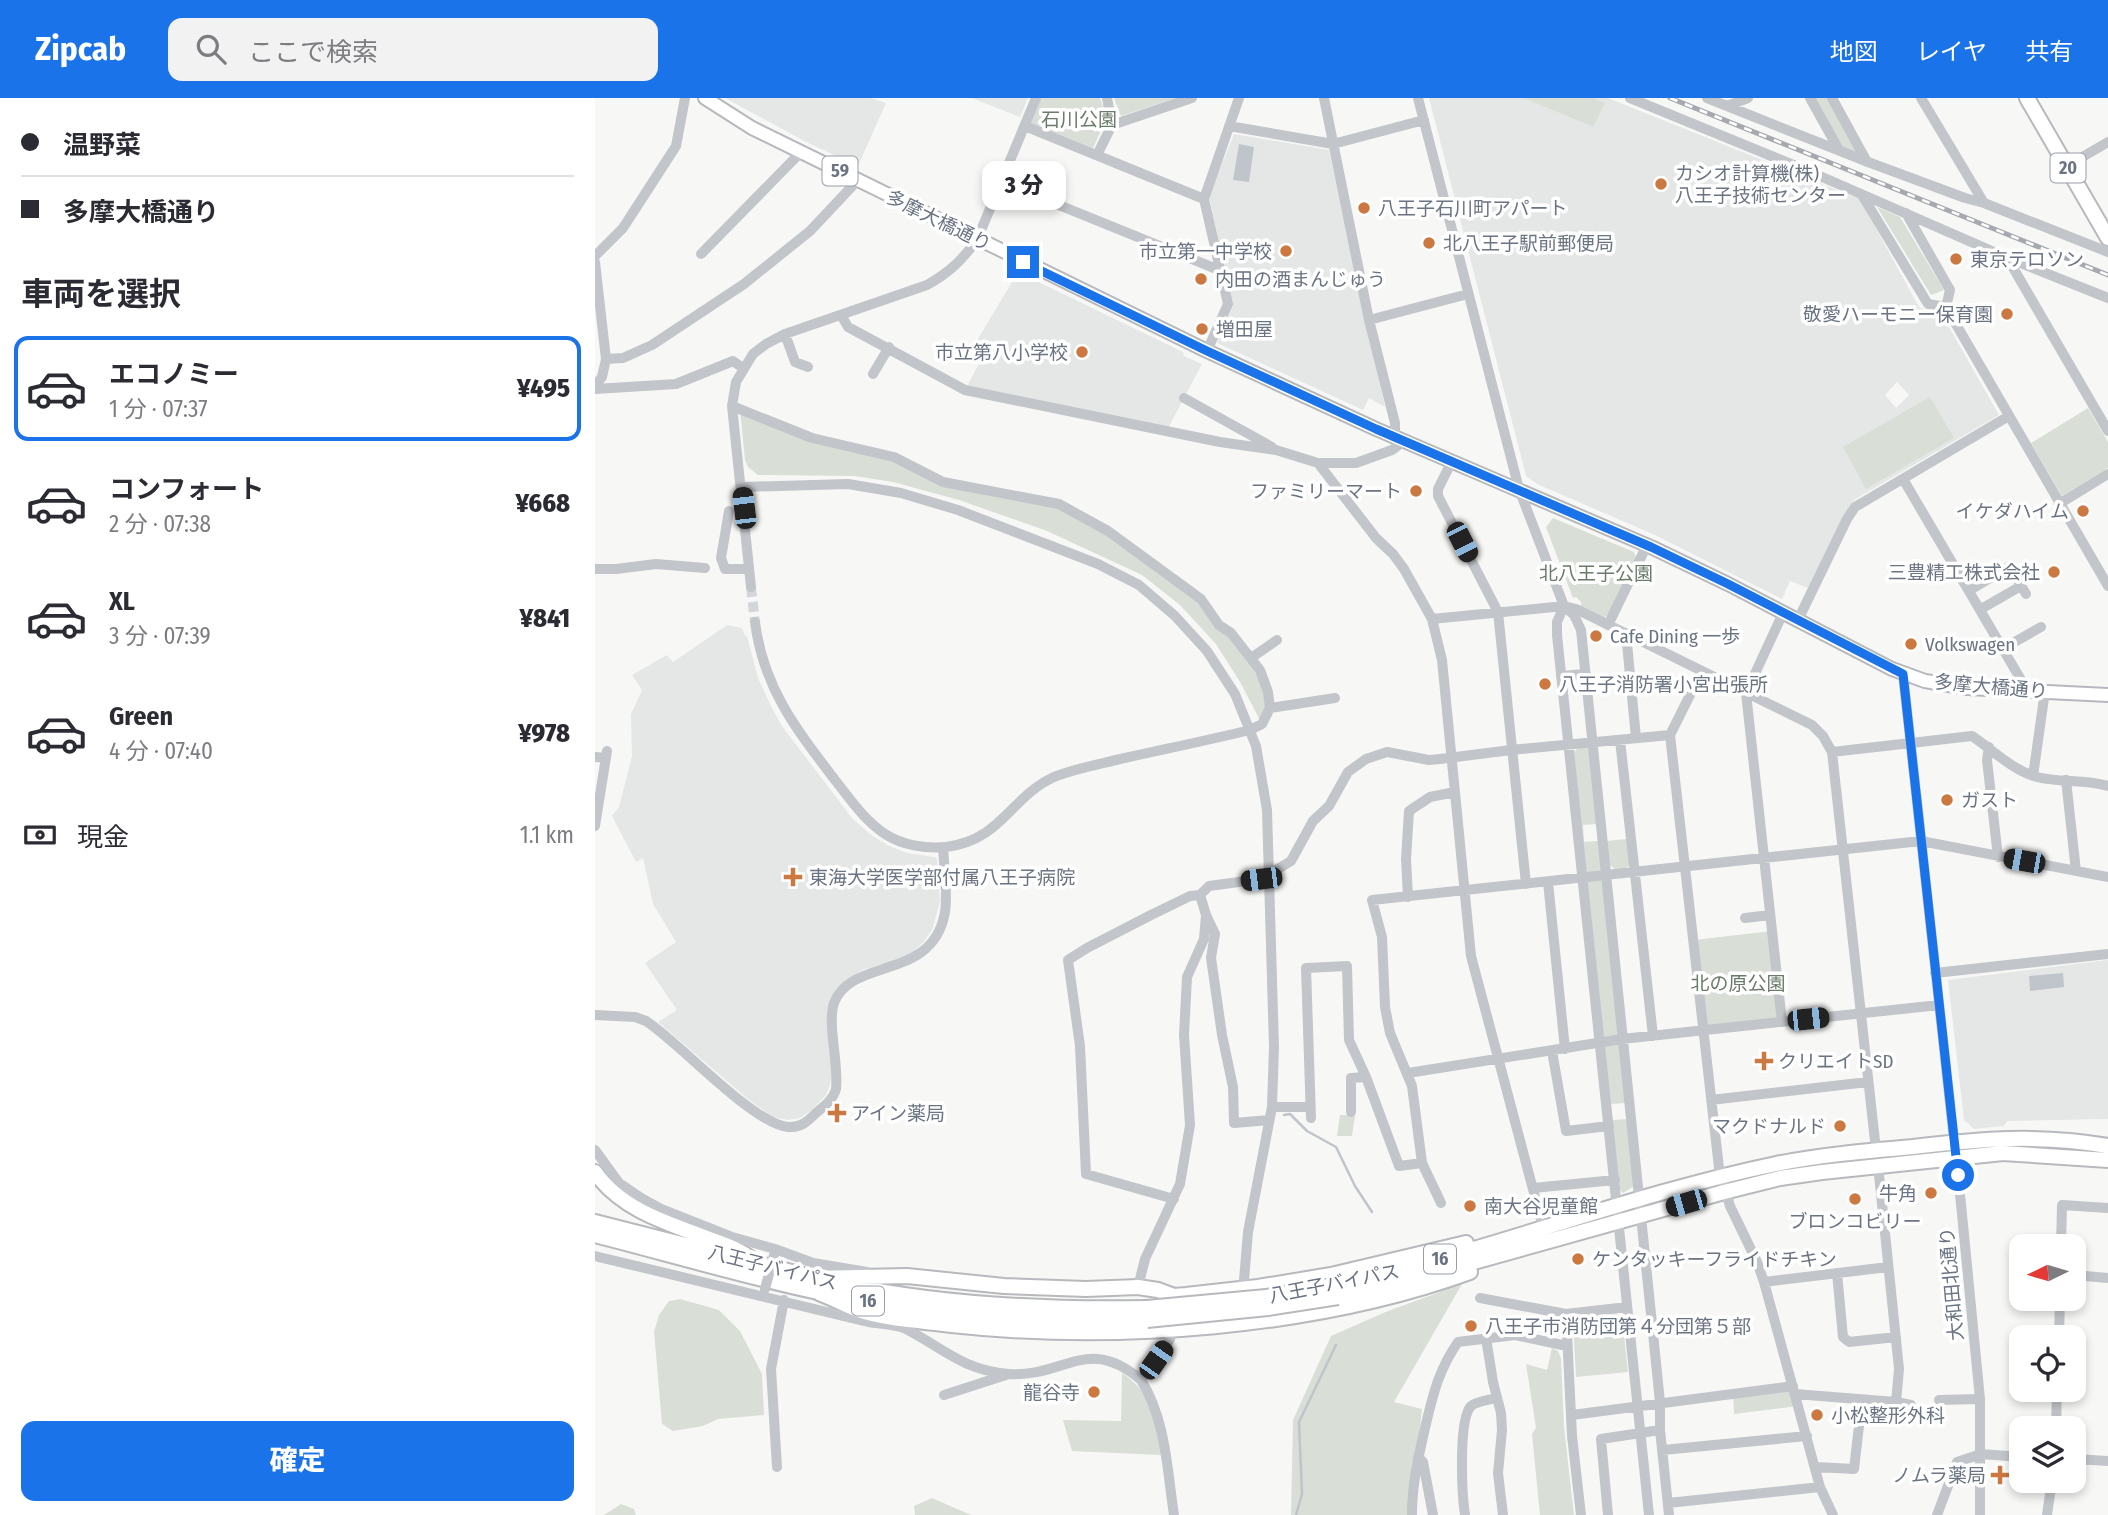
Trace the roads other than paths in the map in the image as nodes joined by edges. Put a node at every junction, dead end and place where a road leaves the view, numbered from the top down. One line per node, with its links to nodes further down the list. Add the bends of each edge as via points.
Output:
1 (685, 98): 38 (street, via 676,146 623,228)
2 (705, 98): 24 (main road, 多摩大橋通り / 59, via 736,120)
3 (1036, 98): 19 (street)
4 (1107, 98): 18 (street)
5 (1192, 98): 18 (street)
6 (1239, 98): 20 (street)
7 (1324, 98): 22 (street)
8 (1418, 98): 17 (street)
9 (1630, 98): 30 (street)
10 (1707, 98): 16 (street)
11 (1748, 98): 16 (street)
12 (1810, 98): 23 (street)
13 (1832, 98): 26 (street)
14 (1921, 98): 32 (street)
15 (2027, 98): 27 (highway, 20)
16 (1727, 106): 23 (street)
17 (1424, 120): 22 (street); 42 (street)
18 (1112, 125): 25 (street)
19 (1025, 126): 25 (street); 29 (street)
20 (1229, 126): 22 (street); 31 (street)
21 (2108, 142): 27 (street)
22 (1333, 144): 46 (street)
23 (1840, 151): 26 (street)
24 (801, 152): 28 (main road, 多摩大橋通り / 59); 37 (street)
25 (1097, 155): 31 (street)
26 (1868, 162): 32 (street)
27 (2067, 166): 34 (highway, 20)
28 (858, 180): 35 (main road, 多摩大橋通り / 59); 50 (street, via 810,231 744,284 652,345 623,358)
29 (1002, 182): 35 (street); 41 (street)
30 (1862, 195): 33 (street); 44 (street, via 1928,304)
31 (1204, 198): 41 (street)
32 (1985, 202): 36 (street)
33 (1906, 213): 39 (street); 44 (street, via 1950,290)
34 (2108, 238)
35 (977, 240): 45 (street, via 947,274); 49 (main road, 多摩大橋通り / 59)
36 (2108, 252)
37 (701, 254)
38 (595, 256)
39 (2008, 258): 43 (street); 58 (street)
40 (595, 262): 50 (street)
41 (1219, 270): 49 (street, via 1228,304)
42 (1468, 294): 46 (street); 66 (street)
43 (2108, 298)
44 (1946, 307): 57 (street)
45 (841, 315): 47 (street); 48 (street, via 849,327)
46 (1369, 320): 59 (street)
47 (785, 334): 51 (street, via 795,362); 52 (street, via 753,354)
48 (889, 347): 53 (street); 60 (street, via 965,390)
49 (1207, 351): 59 (main road, 多摩大橋通り / 59)
50 (606, 359): 54 (street)
51 (808, 368)
52 (744, 369): 54 (street, via 733,360 675,384); 56 (street, via 736,382)
53 (873, 374)
54 (595, 387)
55 (1184, 398): 60 (street)
56 (732, 406): 65 (street); 90 (street, via 812,438 894,457 943,482 1059,504 1108,531 1201,599)
57 (2009, 416): 64 (street); 67 (street)
58 (2108, 431)
59 (1399, 439): 61 (main road, 多摩大橋通り / 59); 62 (street, via 1392,450 1356,463)
60 (1276, 450): 62 (street)
61 (1452, 461): 66 (main road, 多摩大橋通り / 59); 80 (street, via 1438,496)
62 (1318, 463): 82 (street, via 1399,561)
63 (2108, 474): 67 (street)
64 (1903, 480): 77 (street); 83 (street, via 1855,507 1846,519)
65 (741, 487): 73 (street); 101 (street, via 848,484 901,492 1098,564 1139,585 1175,616 1207,651 1235,694)
66 (1519, 489): 69 (main road, 多摩大橋通り / 59); 78 (street)
67 (2059, 504): 75 (street)
68 (729, 511): 73 (street, via 721,558 725,569)
69 (1647, 545): 81 (main road, 多摩大橋通り / 59); 85 (street)
70 (2012, 565): 77 (street)
71 (705, 568): 72 (street, via 656,564)
72 (595, 569)
73 (749, 569): 76 (street)
74 (2021, 586): 79 (street)
75 (2108, 586)
76 (751, 587)
77 (1970, 590): 79 (street)
78 (1564, 606): 80 (street); 85 (street); 92 (street, via 1581,630); 94 (street, via 1557,622)
79 (1980, 609): 89 (street)
80 (1497, 612): 82 (street); 109 (street)
81 (1783, 613): 83 (main road, 多摩大橋通り / 59); 97 (street)
82 (1432, 619): 112 (street)
83 (1798, 620): 93 (main road, 多摩大橋通り / 59)
84 (755, 622): 119 (street, via 762,662 778,699 858,810 899,841)
85 (1608, 625): 87 (street)
86 (2041, 627): 89 (street)
87 (1626, 633): 91 (street); 103 (street)
88 (1277, 640): 90 (street)
89 (2004, 648): 95 (street)
90 (1251, 658): 100 (street, via 1260,670)
91 (1702, 671): 97 (street); 102 (street)
92 (1586, 674): 94 (street); 106 (street)
93 (1903, 674): 95 (main road, 多摩大橋通り / 59, via 1967,688); 105 (street, 大和田北通り)
94 (1561, 676): 107 (street)
95 (2027, 690): 96 (main road, 多摩大橋通り / 59)
96 (2046, 691): 98 (main road, 多摩大橋通り / 59); 113 (street)
97 (1746, 693): 110 (street, via 1812,725); 122 (street)
98 (2108, 695)
99 (1335, 698): 100 (street)
100 (1270, 708): 101 (street, via 1262,724)
101 (1250, 730): 119 (street, via 1058,776 1032,791 989,832 968,843); 126 (street, via 1265,790)
102 (1670, 735): 103 (street); 123 (street)
103 (1636, 738): 104 (street)
104 (1619, 740): 106 (street); 125 (street)
105 (1910, 742): 108 (street, via 1972,736); 110 (street); 118 (street, 大和田北通り)
106 (1593, 743): 107 (street); 127 (street)
107 (1569, 745): 109 (street); 129 (street)
108 (1989, 747): 113 (street); 121 (street)
109 (1511, 750): 112 (street); 131 (street)
110 (1832, 752): 120 (street)
111 (603, 756): 117 (street)
112 (1453, 758): 116 (street); 126 (street, via 1429,760 1387,751 1366,759 1348,772 1291,861)
113 (2033, 776): 114 (street)
114 (2066, 780): 115 (street); 124 (street)
115 (2108, 786)
116 (1455, 792): 132 (street); 134 (street, via 1430,797 1409,811)
117 (595, 826)
118 (1921, 841): 120 (street); 121 (street); 139 (street, 大和田北通り)
119 (943, 847): 142 (street, via 946,901 937,933 919,955 855,980 839,995 832,1014 835,1094 806,1123 783,1126 760,1115 646,1021)
120 (1844, 850): 122 (street); 141 (street)
121 (1998, 857): 124 (street)
122 (1763, 859): 123 (street); 136 (street)
123 (1686, 868): 125 (street); 144 (street)
124 (2076, 871): 128 (street)
125 (1634, 873): 127 (street); 145 (street)
126 (1270, 874): 133 (street, via 1209,886); 155 (street, via 1275,1047)
127 (1606, 876): 129 (street); 146 (street)
128 (2108, 877)
129 (1583, 879): 130 (street); 147 (street)
130 (1548, 882): 131 (street); 148 (street)
131 (1525, 884): 132 (street)
132 (1465, 891): 134 (street); 150 (street, via 1471,956)
133 (1200, 895): 135 (street); 175 (street, via 1161,910 1068,960 1081,1057 1086,1174)
134 (1408, 897): 151 (street, via 1372,900 1382,937 1390,1033)
135 (1206, 915): 157 (street, via 1215,934 1211,958 1233,1087 1234,1123); 175 (street, via 1204,939 1187,978 1183,1054 1190,1125)
136 (1770, 915): 137 (street); 143 (street)
137 (1745, 918)
138 (2108, 954): 139 (street)
139 (1935, 973): 140 (street, 大和田北通り)
140 (1939, 1004): 141 (street); 161 (street, 大和田北通り)
141 (1860, 1014): 143 (street); 153 (street)
142 (595, 1015)
143 (1782, 1022): 144 (street)
144 (1704, 1031): 145 (street); 154 (street)
145 (1653, 1036): 146 (street)
146 (1622, 1039): 147 (street); 176 (street)
147 (1601, 1042): 148 (street); 158 (street)
148 (1565, 1049): 149 (street)
149 (1552, 1051): 150 (street); 158 (street, via 1566,1131)
150 (1498, 1059): 151 (street); 174 (street)
151 (1408, 1073): 168 (street)
152 (1366, 1077): 155 (street, via 1349,1040 1347,966 1306,968 1311,1113); 156 (street, via 1351,1078); 168 (street, via 1399,1166)
153 (1868, 1082): 154 (street); 163 (street)
154 (1711, 1100): 173 (street)
155 (1272, 1107): 157 (street)
156 (1351, 1112)
157 (1269, 1120): 198 (street, via 1248,1232)
158 (1609, 1126): 172 (street)
159 (2108, 1136): 160 (highway, 16, via 2061,1133)
160 (2016, 1137): 161 (highway, 八王子バイパス / 16); 162 (highway, 八王子バイパス / 16)
161 (1954, 1142): 163 (highway, 八王子バイパス / 16); 166 (street, 大和田北通り)
162 (2108, 1146)
163 (1876, 1150): 173 (highway, 八王子バイパス / 16, via 1809,1158)
164 (595, 1152): 187 (street, via 619,1183 641,1198)
165 (2056, 1155): 166 (highway, 八王子バイパス / 16); 167 (highway, 八王子バイパス / 16); 170 (highway, 16, via 2078,1165)
166 (1956, 1158): 169 (highway, 八王子バイパス / 16); 220 (street, 大和田北通り)
167 (2108, 1160)
168 (1422, 1163): 177 (street)
169 (1878, 1166): 173 (highway, 八王子バイパス / 16); 190 (street)
170 (2108, 1169)
171 (595, 1172): 189 (highway, via 629,1205 737,1248)
172 (1615, 1180): 174 (street); 178 (street)
173 (1722, 1184): 176 (highway, 八王子バイパス / 16); 180 (highway, 八王子バイパス / 16); 196 (street)
174 (1533, 1188): 183 (street)
175 (1174, 1199): 197 (street, via 1139,1273)
176 (1640, 1200): 178 (highway, 八王子バイパス / 16); 180 (street)
177 (1441, 1203)
178 (1618, 1206): 182 (street); 183 (highway, 八王子バイパス / 16)
179 (2108, 1208): 184 (street, via 2063,1205)
180 (1641, 1216): 182 (highway, 八王子バイパス / 16); 223 (street)
181 (595, 1222): 189 (highway, 八王子バイパス / 16)
182 (1618, 1222): 186 (highway, 八王子バイパス / 16); 206 (street)
183 (1543, 1227): 198 (highway, via 1331,1275); 199 (highway, 八王子バイパス / 16)
184 (2062, 1234)
185 (595, 1235): 201 (highway, 八王子バイパス / 16)
186 (1533, 1246): 199 (highway, 八王子バイパス / 16, via 1399,1283); 210 (highway, 16, via 1406,1292)
187 (775, 1252): 192 (street, via 823,1266); 200 (street, bridge)
188 (595, 1256): 200 (street, via 673,1277)
189 (760, 1265): 194 (highway, 八王子バイパス / 16)
190 (1888, 1267): 191 (street); 212 (street)
191 (1837, 1273): 196 (street); 212 (street, via 1843,1337 1850,1342)
192 (881, 1275): 194 (highway); 197 (highway, via 1018,1287); 205 (highway)
193 (2086, 1276): 195 (street)
194 (811, 1278): 205 (highway, 八王子バイパス / 16)
195 (2108, 1278)
196 (1763, 1282): 217 (street)
197 (1138, 1287): 202 (highway)
198 (1243, 1289): 202 (highway); 210 (street)
199 (1337, 1291): 207 (highway, 八王子バイパス / 16, bridge)
200 (764, 1292): 204 (street)
201 (819, 1293): 207 (highway, 八王子バイパス / 16, via 971,1316 1058,1321); 209 (highway, 16)
202 (1174, 1296): 211 (street)
203 (1480, 1298): 208 (street)
204 (784, 1300): 209 (street); 238 (street, via 771,1369)
205 (975, 1304): 207 (highway, 八王子バイパス / 16)
206 (1627, 1307): 208 (street); 226 (street)
207 (1147, 1314)
208 (1566, 1314): 214 (street)
209 (870, 1318): 211 (highway, 16, via 1019,1330); 215 (street, via 905,1329 954,1359)
210 (1243, 1322): 211 (highway, 16)
211 (1176, 1329): 216 (street)
212 (1896, 1337): 224 (street)
213 (1486, 1338): 214 (street, via 1515,1335); 219 (street); 234 (street, via 1458,1342 1449,1355 1429,1403)
214 (1567, 1346): 227 (street)
215 (1010, 1374): 216 (street, via 1087,1358 1118,1363); 218 (street)
216 (1141, 1380): 242 (street, via 1163,1435)
217 (1794, 1390): 221 (street); 223 (street); 230 (street)
218 (944, 1395)
219 (1497, 1398): 245 (street, via 1474,1404 1466,1413 1461,1480); 246 (street, via 1502,1422 1498,1473)
220 (1980, 1399): 222 (street); 232 (street, 大和田北通り)
221 (1862, 1400): 224 (street); 237 (street, via 1854,1469)
222 (1940, 1400)
223 (1660, 1402): 226 (street); 228 (street)
224 (1896, 1402): 225 (street)
225 (1911, 1405)
226 (1638, 1406): 227 (street); 229 (street)
227 (1572, 1415): 247 (street)
228 (1660, 1430): 229 (street); 231 (street)
229 (1641, 1432): 248 (street, via 1601,1439); 249 (street)
230 (1807, 1436): 231 (street); 237 (street)
231 (1663, 1450): 241 (street)
232 (1981, 1454): 233 (street); 252 (street, via 1957,1462); 253 (street, 大和田北通り)
233 (2009, 1456)
234 (1418, 1457): 243 (street); 244 (street, via 1423,1462)
235 (2086, 1460): 236 (street)
236 (2108, 1461)
237 (1816, 1467): 239 (street)
238 (777, 1468)
239 (1820, 1487): 241 (street); 251 (street)
240 (2050, 1493): 254 (street)
241 (1668, 1503): 250 (street)
242 (1174, 1515)
243 (1412, 1515)
244 (1433, 1515)
245 (1465, 1515)
246 (1503, 1515)
247 (1581, 1515)
248 (1608, 1515)
249 (1649, 1515)
250 (1669, 1515)
251 (1833, 1515)
252 (1937, 1515)
253 (1980, 1515)
254 (2047, 1515)

